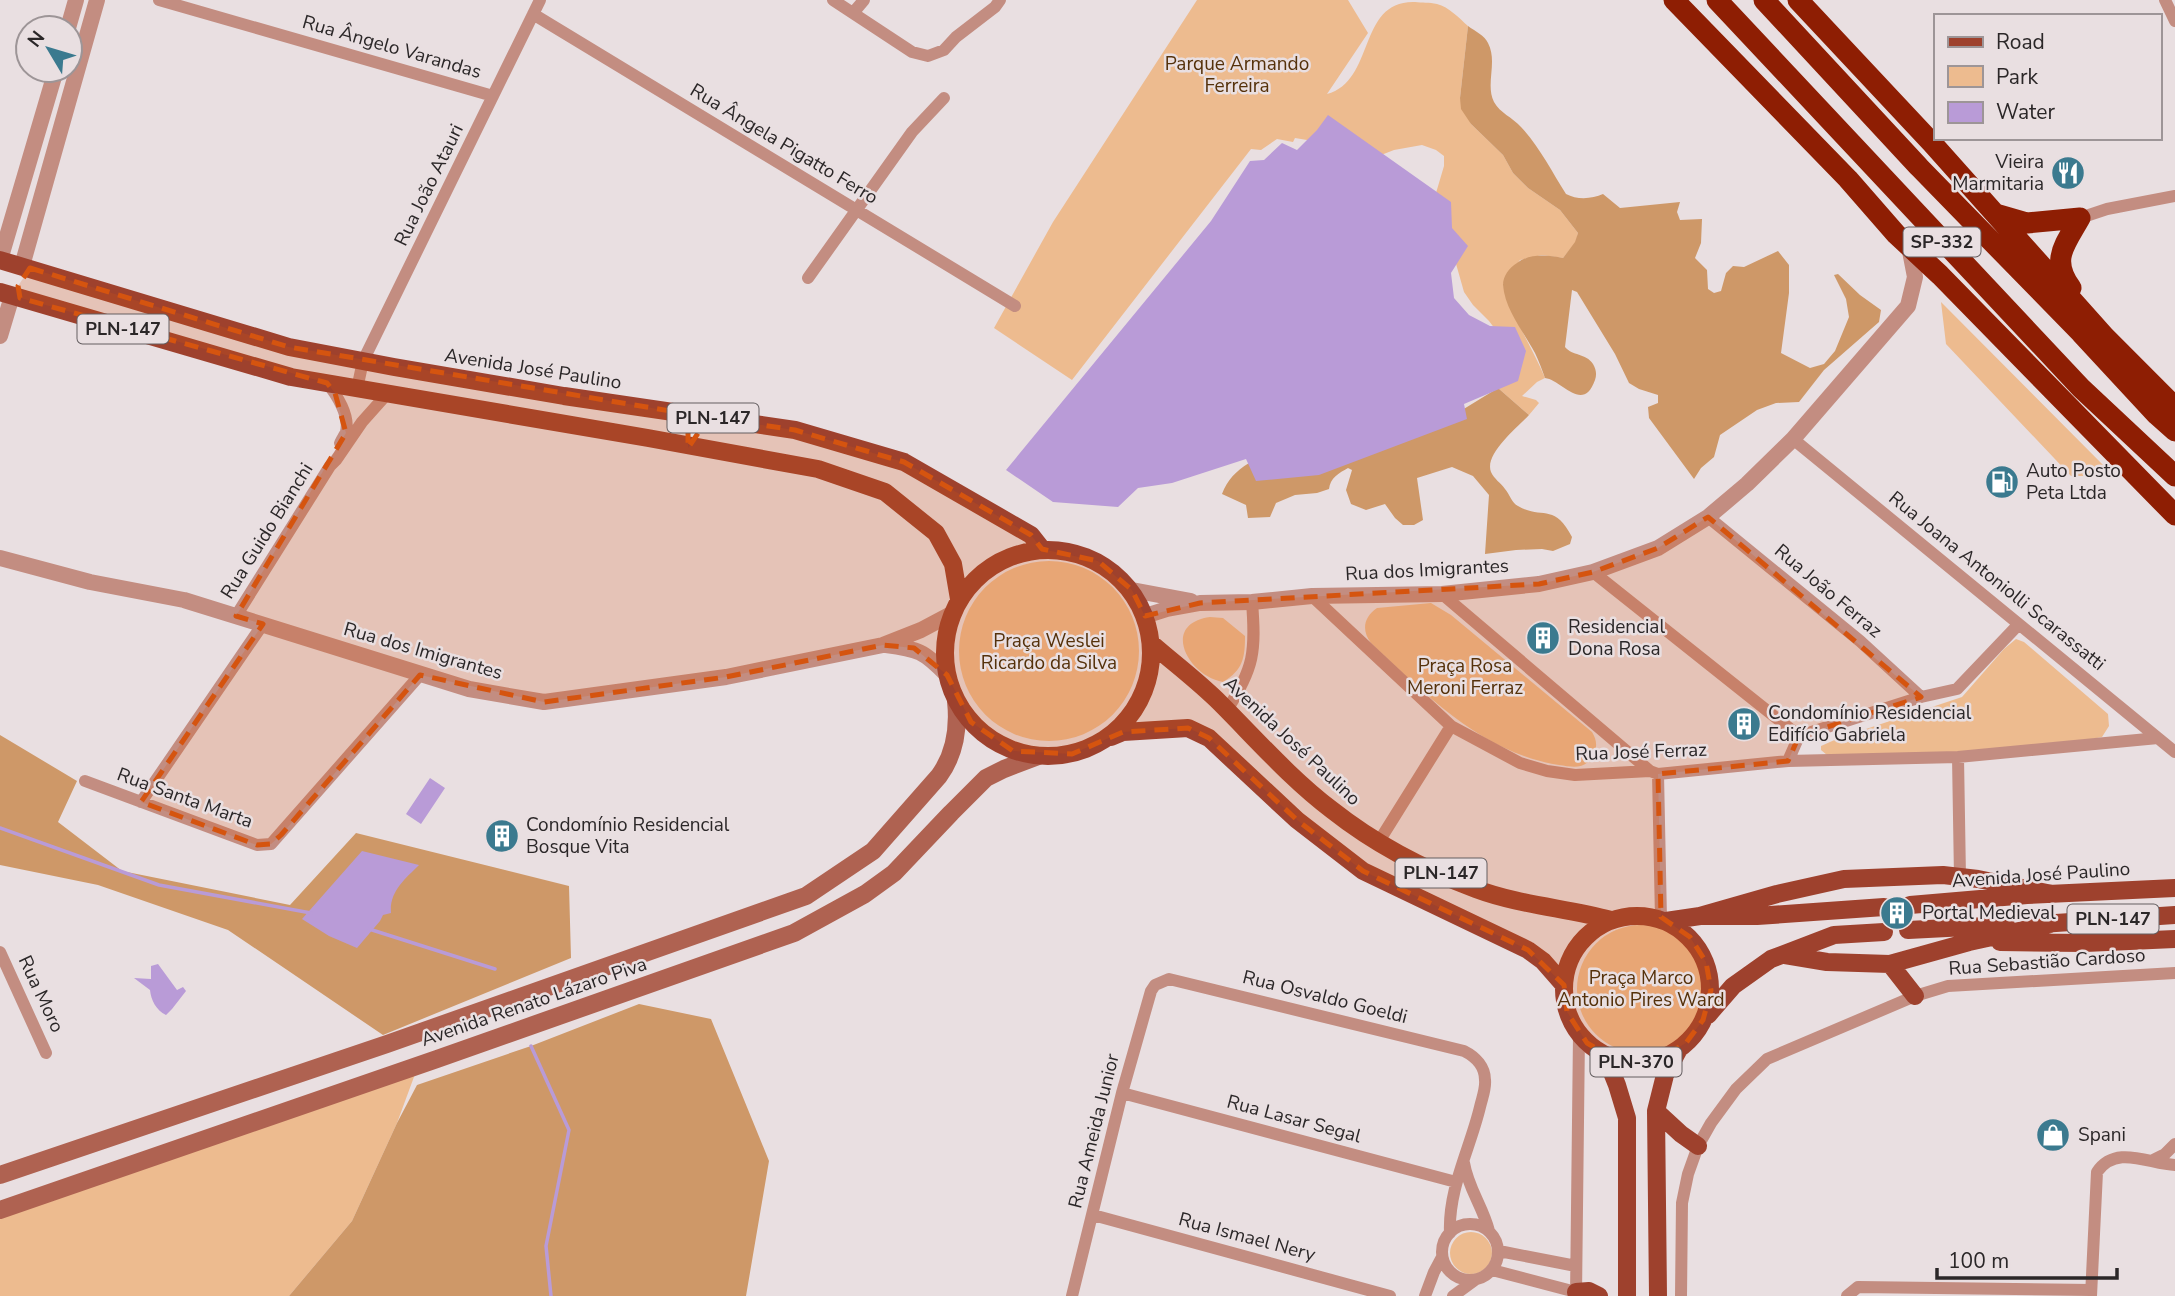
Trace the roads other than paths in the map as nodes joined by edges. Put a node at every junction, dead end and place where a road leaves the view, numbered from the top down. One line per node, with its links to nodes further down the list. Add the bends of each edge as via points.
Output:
1 (97, 0): 19 (street)
2 (159, 0): 16 (street, Rua Ângelo Varandas)
3 (540, 0): 13 (street, Rua João Atauri)
4 (833, 0): 12 (street)
5 (864, 0): 12 (street)
6 (1000, 0): 12 (street, via 944,50 928,56 912,52)
7 (1674, 0): 24 (highway)
8 (1717, 0): 46 (highway, SP-332, via 2081,388)
9 (1764, 0): 41 (highway, SP-332)
10 (1798, 0): 22 (highway)
11 (2165, 0): 14 (street)
12 (853, 13)
13 (533, 14): 16 (street, Rua João Atauri); 21 (street, Rua Ângela Pigatto Ferro)
14 (2175, 21)
15 (52, 84): 18 (street)
16 (494, 96): 34 (street, Rua João Atauri)
17 (944, 98): 21 (street, via 912,132)
18 (45, 109): 19 (street); 25 (street)
19 (65, 114): 26 (street)
20 (2175, 196): 23 (street)
21 (856, 211): 27 (street); 29 (street, Rua Ângela Pigatto Ferro)
22 (1996, 214): 23 (highway, via 2027,223); 32 (highway)
23 (2080, 218): 32 (highway, via 2059,257 2062,276)
24 (1909, 246): 42 (street, Rua dos Imigrantes, via 1915,277 1908,306); 47 (highway)
25 (0, 260): 26 (main road, Avenida José Paulino / PLN-147)
26 (26, 267): 28 (main road); 30 (main road, Avenida José Paulino / PLN-147)
27 (808, 278)
28 (11, 295): 31 (street); 33 (main road, PLN-147)
29 (1015, 306)
30 (236, 331): 33 (main road); 34 (main road, Avenida José Paulino / PLN-147)
31 (0, 336)
32 (2105, 337): 38 (highway)
33 (226, 358): 35 (main road, PLN-147)
34 (363, 361): 36 (street, Rua João Atauri); 39 (main road, Avenida José Paulino / PLN-147)
35 (327, 383): 36 (main road, PLN-147); 45 (street, Rua Guido Bianchi, via 346,419 346,433)
36 (357, 388): 37 (main road, PLN-147)
37 (387, 394): 43 (main road, PLN-147); 45 (street, Rua Guido Bianchi)
38 (2175, 407)
39 (688, 414): 40 (main road, Avenida José Paulino / PLN-147); 43 (main road)
40 (709, 417): 44 (main road, via 701,430); 49 (main road, Avenida José Paulino / PLN-147, via 795,430 904,462 1031,535)
41 (2175, 430)
42 (1793, 439): 48 (street, Rua dos Imigrantes); 61 (street, Rua Joana Antoniolli Scarassatti)
43 (682, 444): 44 (main road, PLN-147)
44 (701, 447): 57 (main road, PLN-147, via 818,469 885,492 936,533 953,564)
45 (330, 466): 58 (street, Rua Guido Bianchi)
46 (2175, 476)
47 (2174, 512)
48 (1708, 517): 51 (street, Rua dos Imigrantes, via 1657,548); 66 (street, Rua João Ferraz)
49 (1042, 549): 52 (main road, via 1076,552 1098,561); 57 (main road, via 992,566)
50 (0, 558): 58 (street, Rua dos Imigrantes)
51 (1593, 572): 53 (street, Rua dos Imigrantes, via 1539,584); 70 (street)
52 (1132, 590): 56 (street, Rua dos Imigrantes); 59 (main road)
53 (1442, 594): 54 (street, Rua dos Imigrantes); 77 (street)
54 (1312, 596): 55 (street, Rua dos Imigrantes); 69 (street, Rua José Ferraz)
55 (1252, 602): 56 (street, Rua dos Imigrantes); 68 (street, via 1252,659)
56 (1200, 603): 59 (street, Rua dos Imigrantes)
57 (956, 606): 63 (street, Rua dos Imigrantes, via 921,630); 65 (main road, via 945,643)
58 (236, 616): 60 (street, Rua dos Imigrantes)
59 (1145, 616): 62 (main road)
60 (263, 624): 64 (street, Rua dos Imigrantes); 79 (street)
61 (2018, 625): 66 (street, via 1957,690); 71 (street, Rua Joana Antoniolli Scarassatti)
62 (1152, 644): 68 (main road, Avenida José Paulino / PLN-147); 72 (main road, via 1148,681 1137,704)
63 (883, 645): 64 (street, Rua dos Imigrantes, via 726,677 544,702 469,690); 65 (street, Rua dos Imigrantes, via 914,648)
64 (420, 675): 79 (street, Rua Santa Marta, via 271,844 257,845)
65 (947, 675): 67 (main road)
66 (1921, 696): 70 (street)
67 (956, 701): 74 (main road, via 990,739 1013,751); 114 (main road, Avenida Renato Lázaro Piva, via 956,738 939,776 873,851 806,896)
68 (1227, 710): 80 (main road, Avenida José Paulino / PLN-147, via 1331,810)
69 (1451, 726): 77 (street, Rua José Ferraz, via 1520,763 1547,771); 80 (street)
70 (1799, 736): 76 (street)
71 (2158, 737): 73 (street, Rua Joana Antoniolli Scarassatti); 75 (street, Rua José Ferraz)
72 (1104, 740): 74 (main road, via 1072,754); 100 (main road, PLN-147, via 1123,732 1188,728 1209,738 1297,820 1363,871 1528,950)
73 (2175, 752)
74 (1038, 756): 116 (main road, Avenida Renato Lázaro Piva, via 986,778 894,873 794,933)
75 (1958, 758): 76 (street, Rua José Ferraz); 81 (street)
76 (1788, 761): 77 (street, Rua José Ferraz)
77 (1654, 773): 89 (street)
78 (85, 781): 79 (street, Rua Santa Marta)
79 (141, 802)
80 (1378, 843): 88 (main road, Avenida José Paulino / PLN-147, via 1477,889)
81 (1960, 877): 83 (main road); 87 (main road, via 1844,878)
82 (2175, 888): 83 (main road, Avenida José Paulino / PLN-147)
83 (2052, 894): 84 (main road, Avenida José Paulino / PLN-147)
84 (1910, 905)
85 (1884, 907): 87 (main road)
86 (2175, 915): 90 (main road, PLN-147)
87 (1700, 916): 89 (main road)
88 (1611, 920): 89 (main road, via 1636,915); 100 (main road, PLN-370, via 1587,935 1570,958)
89 (1664, 920): 102 (main road, PLN-370, via 1690,937 1706,962 1711,990)
90 (2051, 924): 91 (main road, PLN-147); 94 (main road)
91 (1908, 930)
92 (1884, 932): 96 (main road, via 1834,936)
93 (2175, 939): 94 (main road)
94 (1969, 942): 97 (main road)
95 (1, 955): 106 (street, Rua Moro)
96 (1785, 955): 97 (main road); 102 (main road, via 1771,959 1733,986)
97 (1890, 964): 101 (main road)
98 (2175, 973): 101 (street, Rua Sebastião Cardoso, via 1948,986)
99 (1163, 980): 107 (street, Rua Ameida Junior, via 1151,991); 112 (street, Rua Osvaldo Goeldi, via 1464,1051 1476,1059 1486,1083)
100 (1564, 985): 103 (main road, PLN-370, via 1567,1012)
101 (1915, 996): 110 (street, Rua Sebastião Cardoso, via 1767,1059 1726,1101)
102 (1703, 1020): 105 (main road, PLN-370)
103 (1580, 1034): 104 (main road, PLN-370); 122 (street)
104 (1595, 1049): 105 (main road, PLN-370, via 1615,1059 1637,1062 1659,1059); 135 (main road, PLN-370, via 1609,1065 1627,1118)
105 (1679, 1049): 108 (main road, PLN-370, via 1665,1075)
106 (46, 1053)
107 (1122, 1093): 115 (street, Rua Lasar Segal); 117 (street, Rua Ameida Junior)
108 (1656, 1111): 110 (main road); 125 (main road, PLN-370)
109 (2175, 1144): 111 (street)
110 (1698, 1146): 137 (street, via 1682,1203)
111 (2153, 1160): 113 (street); 128 (street, via 2114,1157 2097,1172)
112 (1464, 1161): 115 (street); 118 (street, via 1468,1183)
113 (2175, 1165)
114 (0, 1175)
115 (1456, 1182): 119 (street)
116 (0, 1210)
117 (1093, 1216): 130 (street, Rua Ameida Junior); 131 (street, Rua Ismael Nery)
118 (1489, 1231): 119 (street, via 1474,1224); 120 (street)
119 (1450, 1233): 121 (street)
120 (1499, 1251): 122 (street); 123 (street)
121 (1442, 1257): 124 (street, via 1454,1275); 132 (street)
122 (1576, 1266): 129 (street)
123 (1492, 1270): 124 (street); 129 (street)
124 (1475, 1280): 133 (street)
125 (1657, 1288): 136 (main road)
126 (1969, 1292): 127 (street, via 1858,1287); 128 (street)
127 (1849, 1293)
128 (2091, 1293)
129 (1576, 1294): 134 (main road, via 1589,1291)
130 (1072, 1296)
131 (1391, 1296)
132 (1425, 1296)
133 (1453, 1296)
134 (1599, 1296)
135 (1627, 1296)
136 (1668, 1296)
137 (1681, 1296)

